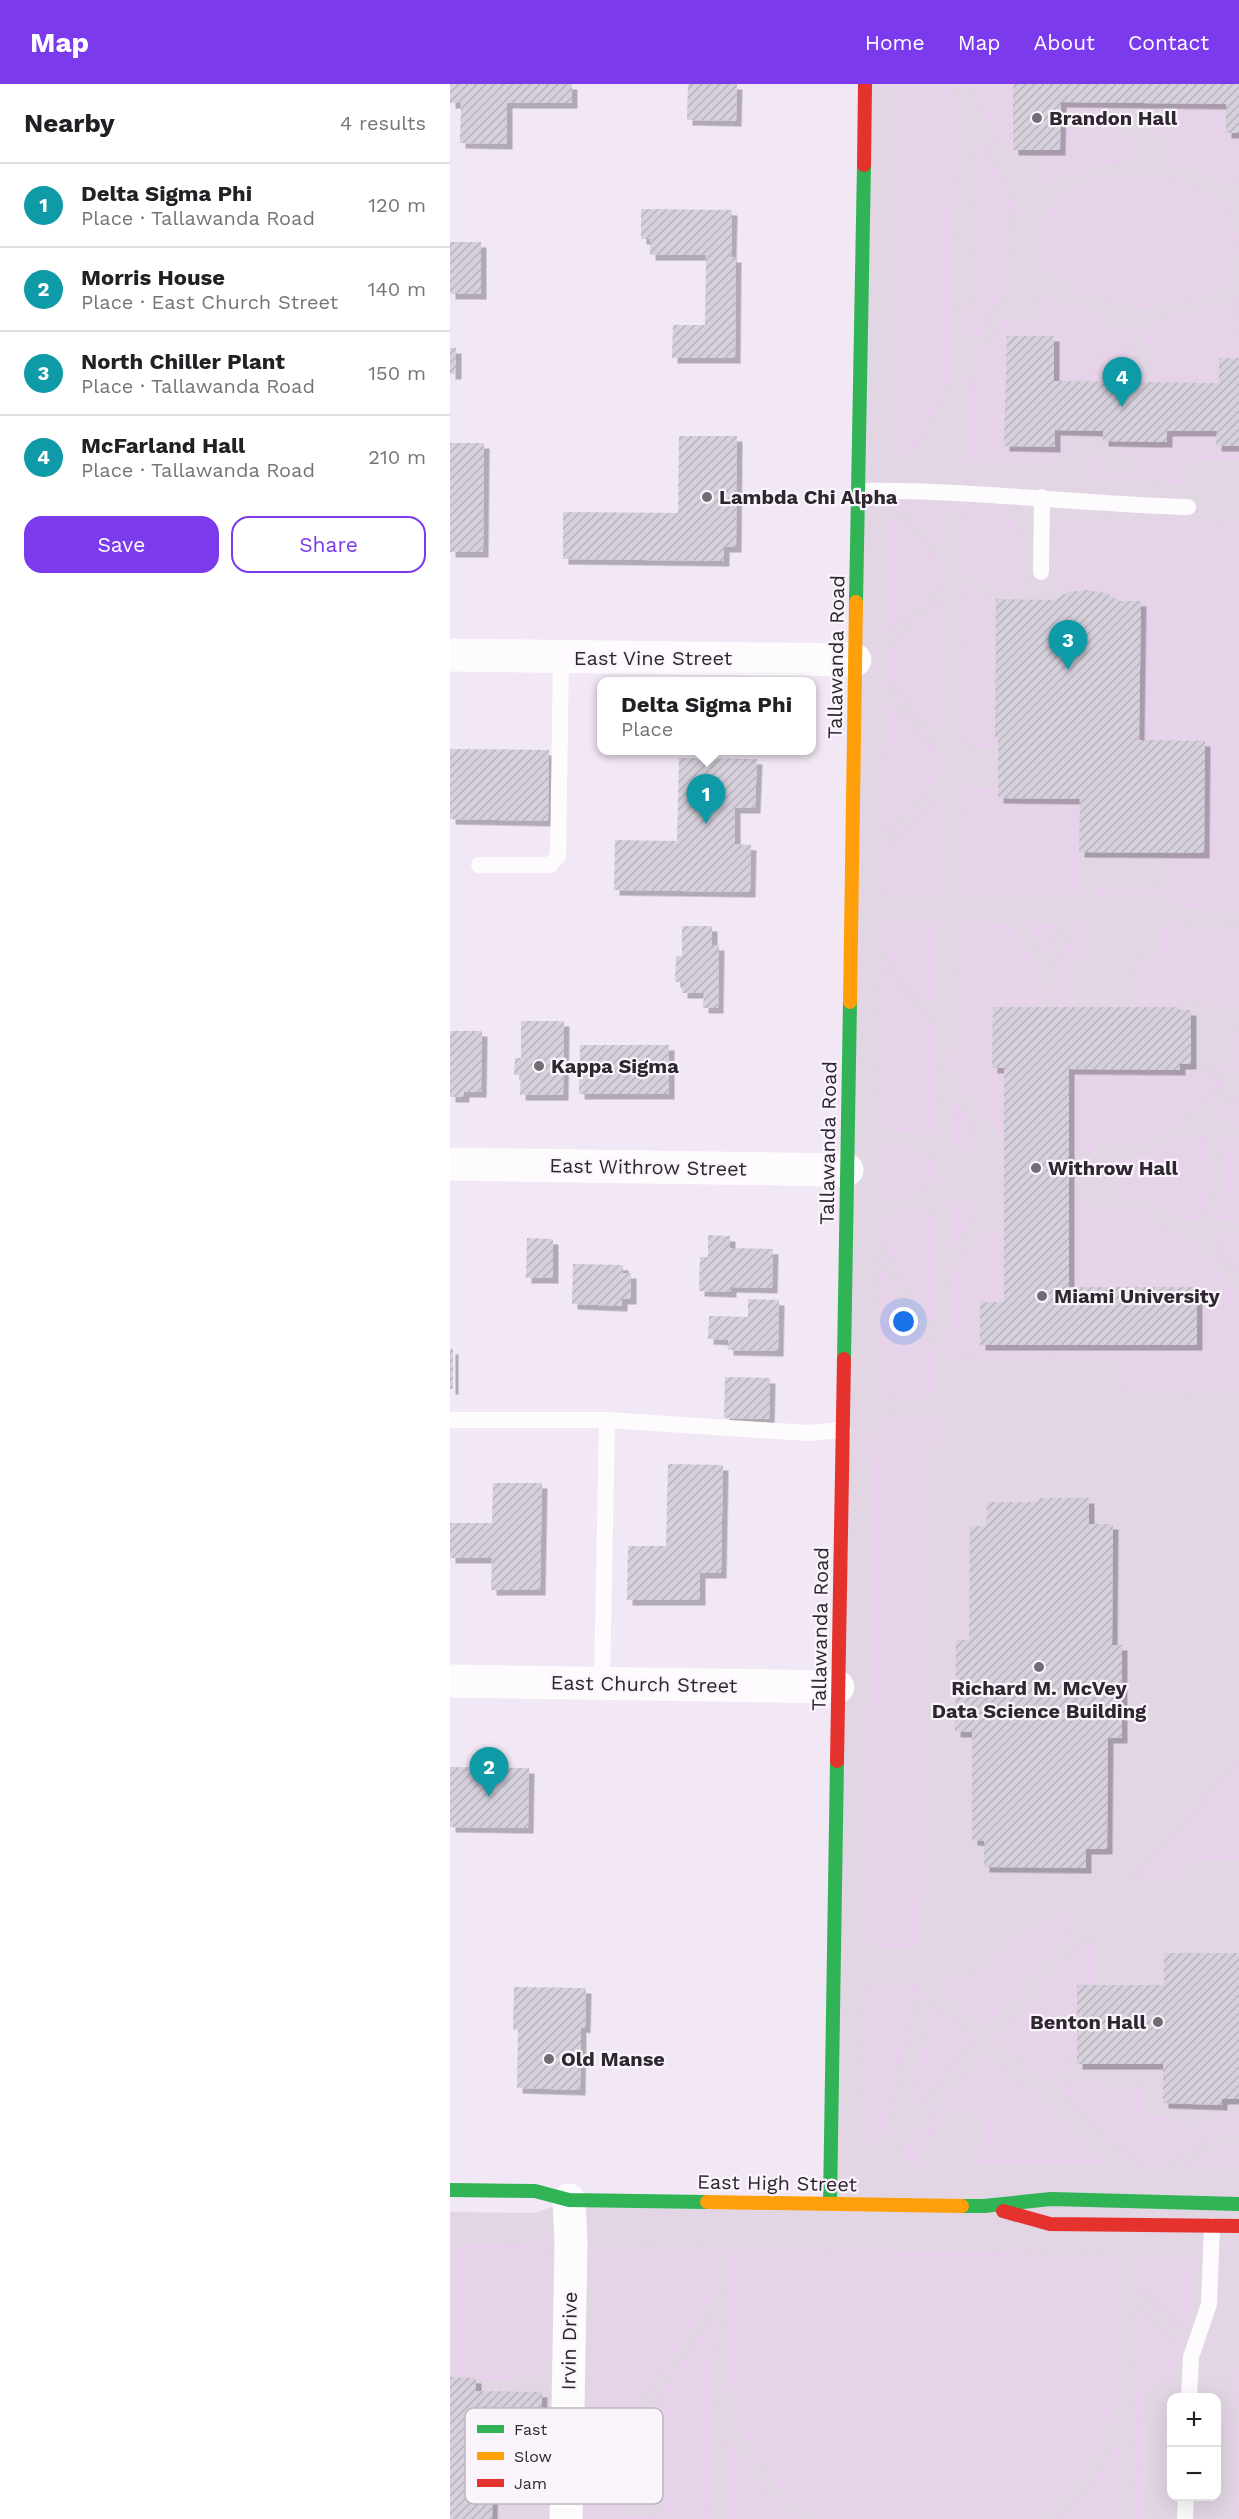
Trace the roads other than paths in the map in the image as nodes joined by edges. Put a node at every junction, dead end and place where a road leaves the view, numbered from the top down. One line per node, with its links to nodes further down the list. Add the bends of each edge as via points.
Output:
1 (865, 84): 2 (main road, Tallawanda Road)
2 (858, 491): 3 (lane); 8 (main road, Tallawanda Road)
3 (1042, 497): 4 (lane); 5 (lane)
4 (1188, 507)
5 (1041, 572)
6 (450, 655): 7 (street, East Vine Street)
7 (561, 658): 8 (street, East Vine Street); 9 (lane, via 558,856 550,866)
8 (855, 660): 11 (main road, Tallawanda Road)
9 (479, 865)
10 (450, 1164): 11 (street, East Withrow Street)
11 (847, 1170): 14 (main road, Tallawanda Road)
12 (450, 1420): 13 (lane)
13 (607, 1420): 14 (lane, via 808,1433); 16 (lane)
14 (843, 1430): 17 (main road, Tallawanda Road)
15 (450, 1681): 16 (street, East Church Street)
16 (602, 1684): 17 (street, East Church Street)
17 (838, 1687): 19 (main road, Tallawanda Road)
18 (450, 2190): 20 (main road, East High Street, via 535,2191)
19 (830, 2203): 20 (main road, East High Street); 22 (main road, East High Street)
20 (558, 2204): 26 (street, Irvin Drive, via 571,2242)
21 (1239, 2204): 22 (main road, East High Street, via 1051,2199)
22 (984, 2206): 23 (main road, East High Street, via 1050,2224)
23 (1212, 2226): 24 (main road, East High Street); 25 (lane, via 1209,2304 1191,2357)
24 (1239, 2226)
25 (1190, 2393)
26 (568, 2408)
27 (1186, 2501): 30 (lane)
28 (566, 2504): 29 (street, Irvin Drive)
29 (566, 2519)
30 (1185, 2519)

